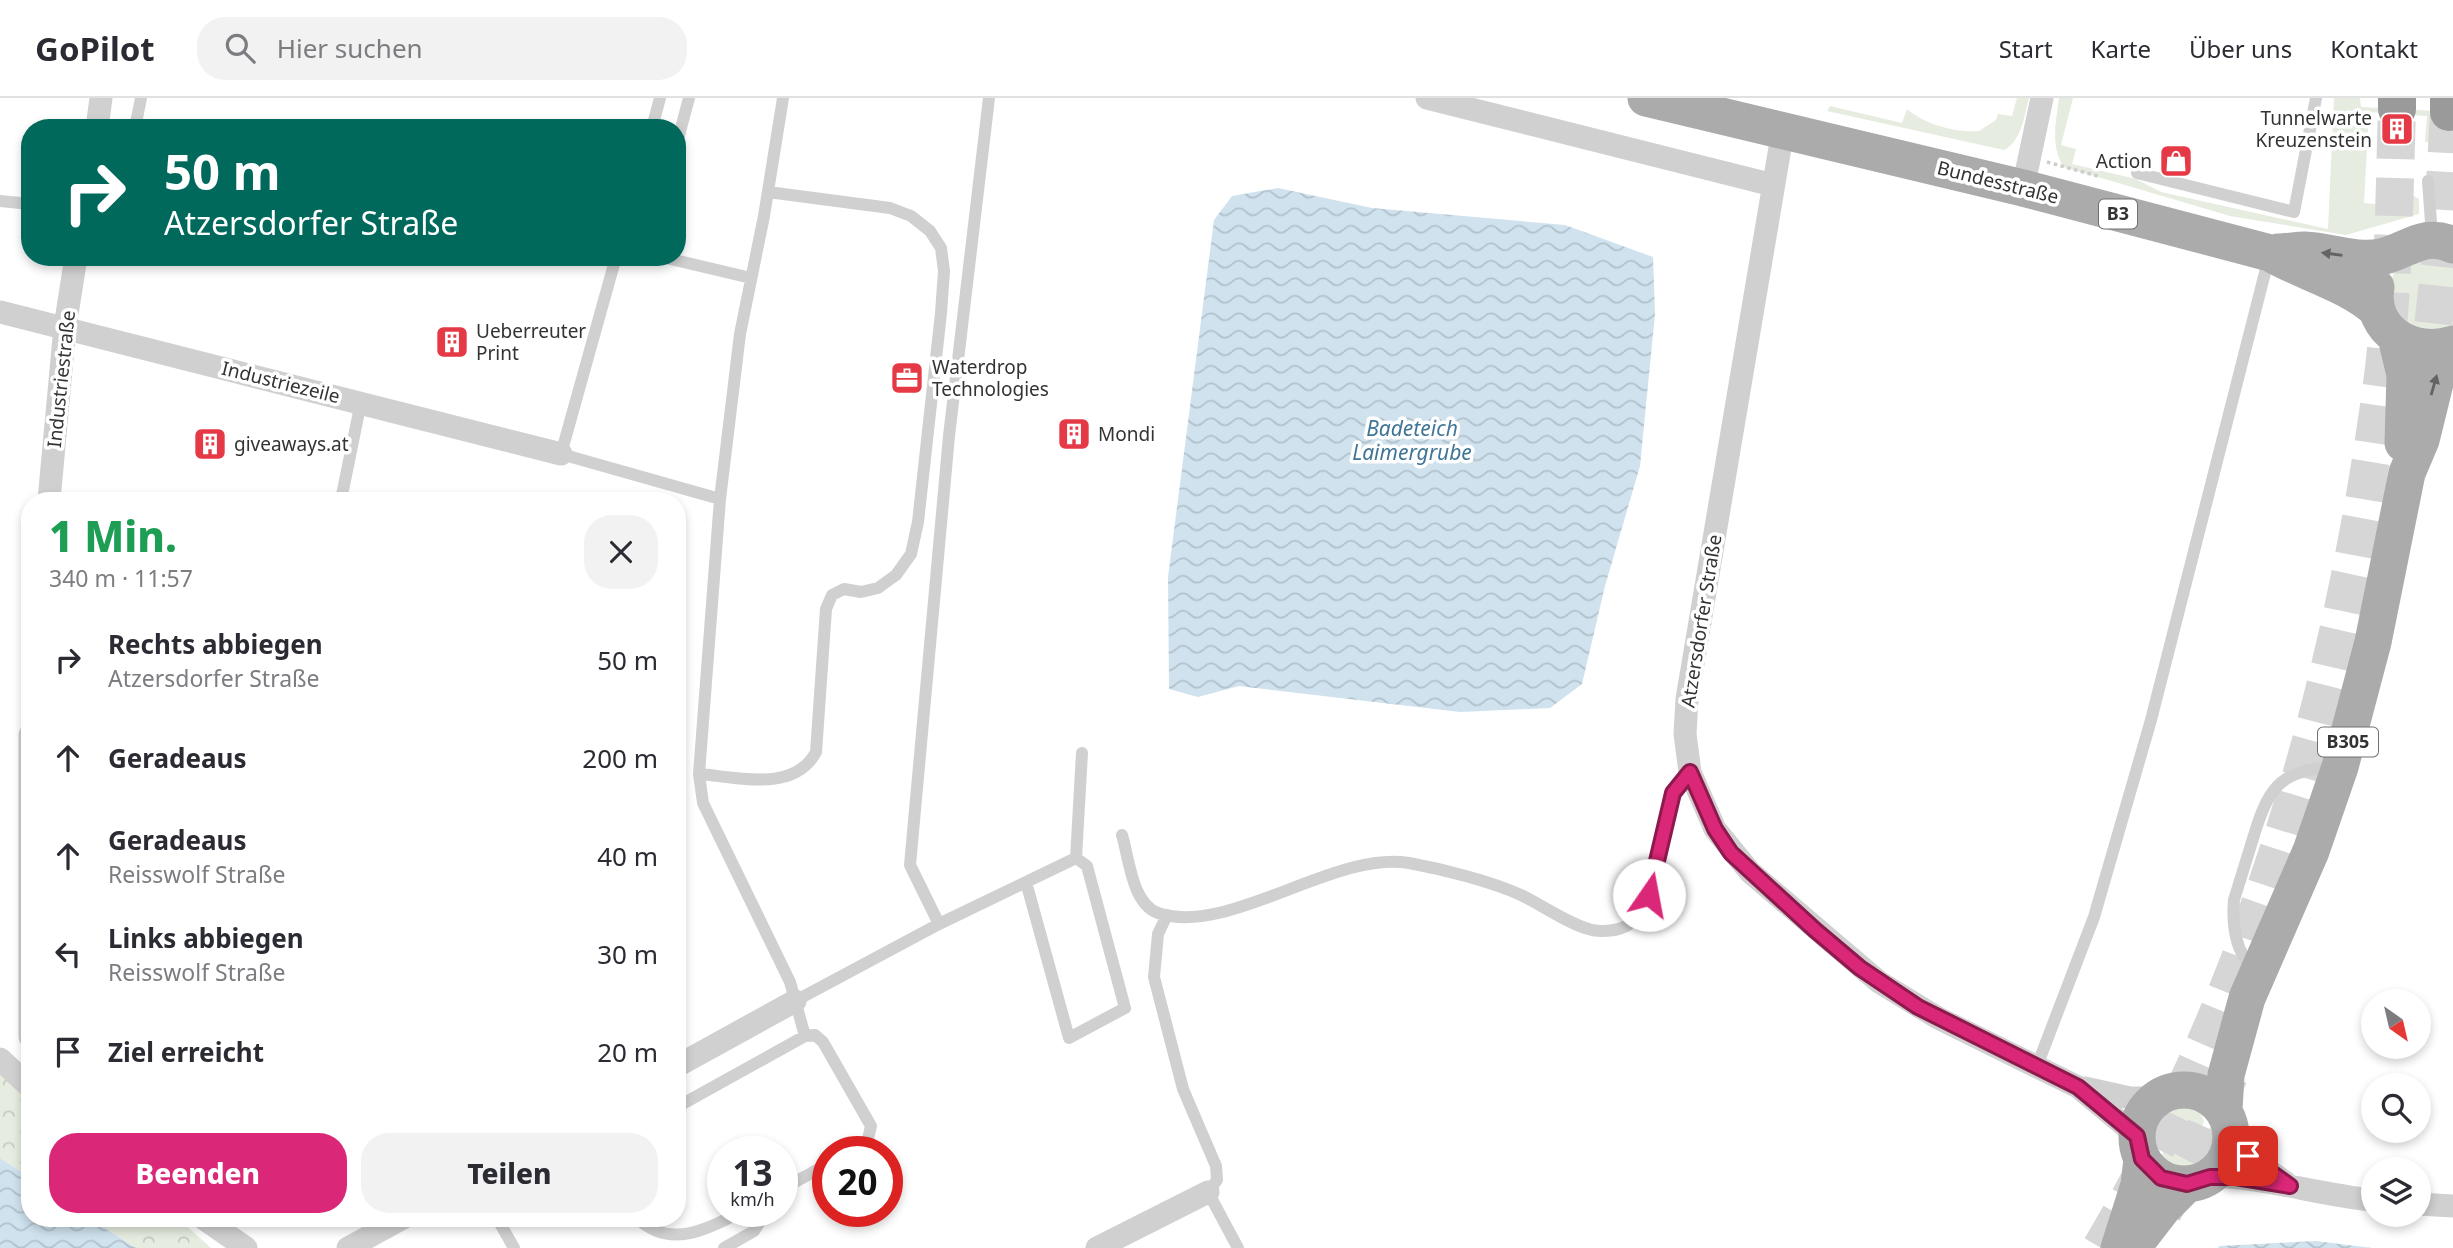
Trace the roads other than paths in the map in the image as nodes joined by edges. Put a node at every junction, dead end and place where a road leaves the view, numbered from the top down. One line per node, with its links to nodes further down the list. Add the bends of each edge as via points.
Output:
1 (102, 98): 11 (street)
2 (141, 98): 12 (lane)
3 (660, 98): 13 (lane)
4 (689, 98): 14 (lane)
5 (783, 98): 20 (lane)
6 (989, 98): 48 (lane, via 948,436 911,865)
7 (1427, 98): 19 (street)
8 (1646, 98): 15 (main road, Bundesstraße / B3)
9 (2042, 98): 16 (street)
10 (2316, 98): 17 (lane, via 2294,212)
11 (98, 119)
12 (137, 119)
13 (654, 119)
14 (683, 119)
15 (1783, 130): 16 (main road, Bundesstraße / B3); 19 (street, Atzersdorfer Straße)
16 (2026, 173): 25 (main road, Bundesstraße / B3)
17 (2137, 173)
18 (2428, 181): 23 (lane, via 2430,225)
19 (1773, 185): 42 (street, Atzersdorfer Straße, via 1686,699)
20 (768, 192): 29 (lane); 43 (lane, via 890,208 911,216 930,231 941,248 941,313 919,509 911,554 895,575 878,588 844,589 832,595 826,609 816,752 810,764 782,779)
21 (0, 201): 22 (lane)
22 (21, 203)
23 (2443, 242): 24 (main road, B3, via 2419,240)
24 (2395, 252): 25 (main road, B3, one-way to 25, via 2367,258 2305,250); 31 (main road, via 2377,278)
25 (2270, 253): 31 (main road, B3, via 2351,291); 54 (lane, via 2147,734 2094,917)
26 (686, 263): 29 (lane)
27 (75, 266): 32 (street, Industriestraße)
28 (613, 266): 35 (lane)
29 (751, 278): 39 (lane)
30 (0, 312): 32 (street, Industriezeile)
31 (2386, 324): 33 (main road, B3, via 2424,349); 36 (main road, B305, via 2405,375)
32 (65, 327): 34 (street, Industriezeile); 37 (street, Industriestraße)
33 (2453, 344): 36 (main road, B305, one-way to 33, via 2421,440 2437,375)
34 (361, 402): 35 (street, Industriezeile); 38 (lane)
35 (561, 454): 39 (lane)
36 (2407, 473): 41 (main road, B305, via 2373,642)
37 (50, 492)
38 (343, 492)
39 (720, 499): 43 (lane)
40 (1082, 753): 45 (lane)
41 (2340, 767): 49 (main road, B305, via 2311,851); 49 (lane, via 2312,768 2281,781 2264,803 2233,915)
42 (1690, 772): 47 (lane, via 1673,793 1649,895 1637,916 1616,930 1584,928 1513,891 1407,862 1358,867 1203,917); 54 (street, Atzersdorfer Straße, via 1731,853 1838,950 1918,1007)
43 (699, 775): 50 (lane, via 707,814 790,982)
44 (1122, 835): 47 (lane, via 1139,895 1146,906)
45 (1076, 858): 46 (lane); 46 (lane, via 1087,866 1125,1008 1069,1038)
46 (1026, 882): 48 (lane)
47 (1167, 915): 64 (lane, via 1158,934 1154,977 1183,1089 1216,1166 1217,1180)
48 (939, 924): 50 (lane)
49 (2253, 985): 57 (main road, B305, via 2202,1066); 59 (main road, B305, via 2226,1075)
50 (795, 1001): 51 (lane); 53 (street)
51 (805, 1036): 58 (lane); 60 (lane, via 816,1035 823,1042 871,1126)
52 (0, 1059): 55 (street)
53 (686, 1061)
54 (2037, 1066): 56 (street, Atzersdorfer Straße)
55 (21, 1073)
56 (2078, 1087): 57 (street, Atzersdorfer Straße, via 2130,1098); 61 (street, Atzersdorfer Straße)
57 (2167, 1094): 59 (main road, via 2204,1093); 61 (main road, B305, via 2142,1115)
58 (686, 1103)
59 (2228, 1124): 62 (main road, B305, via 2226,1160); 63 (street, via 2248,1156)
60 (869, 1136)
61 (2140, 1147): 62 (main road, via 2161,1178); 81 (main road, B305, via 2139,1185)
62 (2199, 1180): 63 (street, via 2246,1178); 82 (main road, B305, via 2169,1201)
63 (2290, 1186): 65 (street)
64 (1208, 1192): 79 (street); 80 (lane)
65 (2361, 1198)
66 (2431, 1204): 67 (street)
67 (2453, 1206)
68 (217, 1227): 75 (street)
69 (390, 1227): 74 (street)
70 (502, 1227): 77 (lane)
71 (643, 1227): 72 (lane, via 660,1243 675,1245)
72 (710, 1227)
73 (757, 1227): 78 (lane)
74 (373, 1242): 76 (street)
75 (246, 1248)
76 (348, 1248)
77 (514, 1248)
78 (724, 1248)
79 (1097, 1248)
80 (1238, 1248)
81 (2119, 1248)
82 (2132, 1248)

